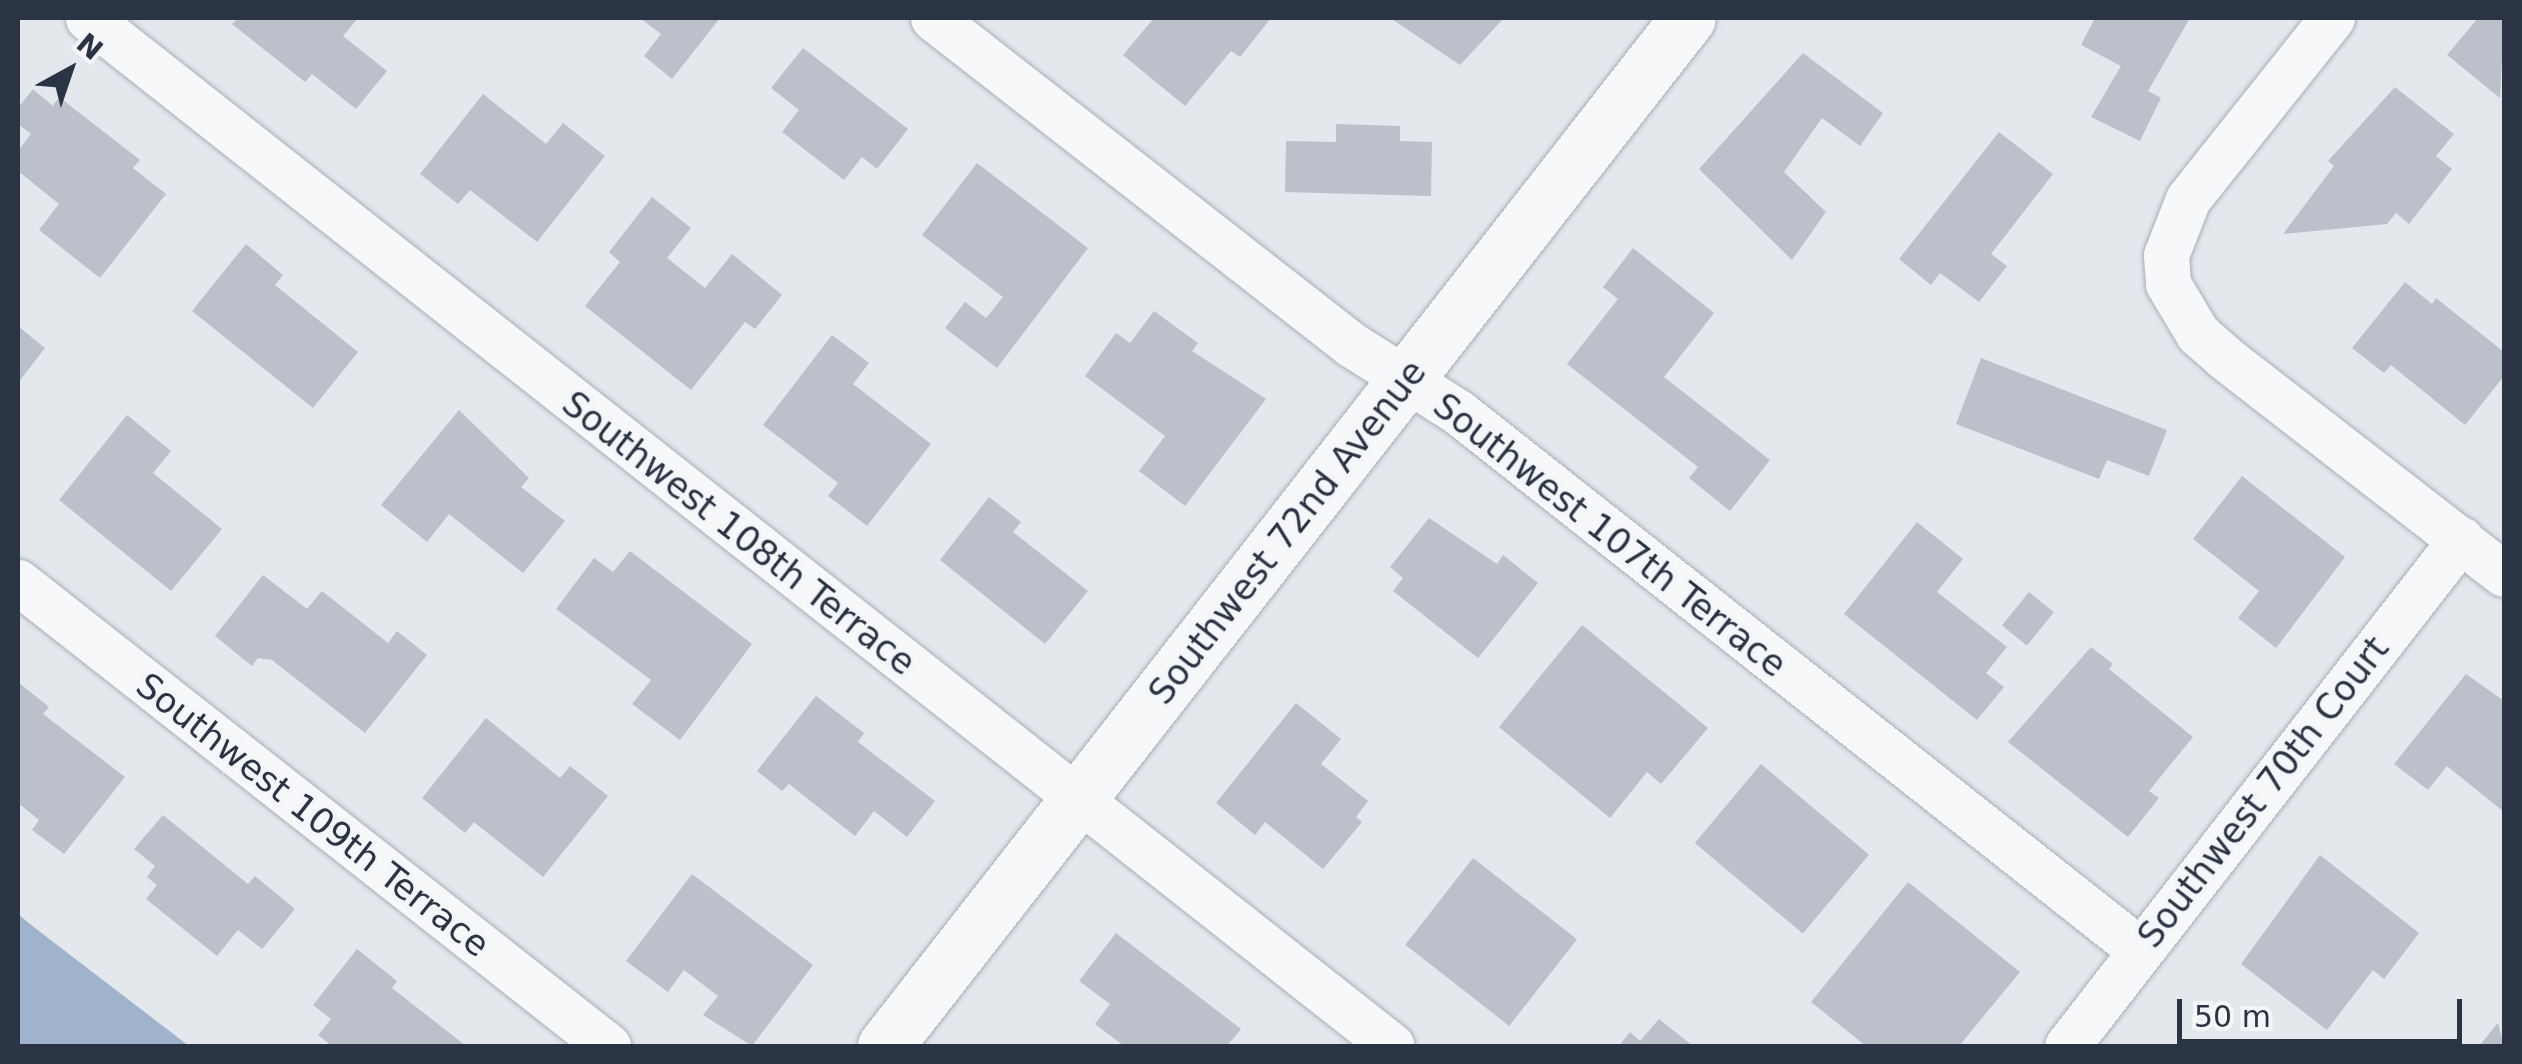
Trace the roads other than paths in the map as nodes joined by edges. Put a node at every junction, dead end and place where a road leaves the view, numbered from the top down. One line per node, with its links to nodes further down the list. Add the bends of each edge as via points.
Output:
1 (88, 18): 9 (street, Southwest 108th Terrace)
2 (1688, 18): 5 (street, Southwest 72nd Avenue)
3 (2332, 18): 6 (street, via 2188,198 2166,254 2168,284 2198,334 2224,358)
4 (956, 24): 5 (street, Southwest 107th Terrace)
5 (1405, 380): 9 (street, Southwest 72nd Avenue); 10 (street, Southwest 107th Terrace, via 1458,412)
6 (2461, 540): 7 (street); 10 (street, Southwest 70th Court)
7 (2504, 574)
8 (18, 582): 11 (street, Southwest 109th Terrace)
9 (1080, 801): 12 (street, Southwest 72nd Avenue); 13 (street, Southwest 108th Terrace)
10 (2140, 950): 14 (street, Southwest 70th Court)
11 (608, 1046)
12 (884, 1046)
13 (1392, 1046)
14 (2066, 1046)

